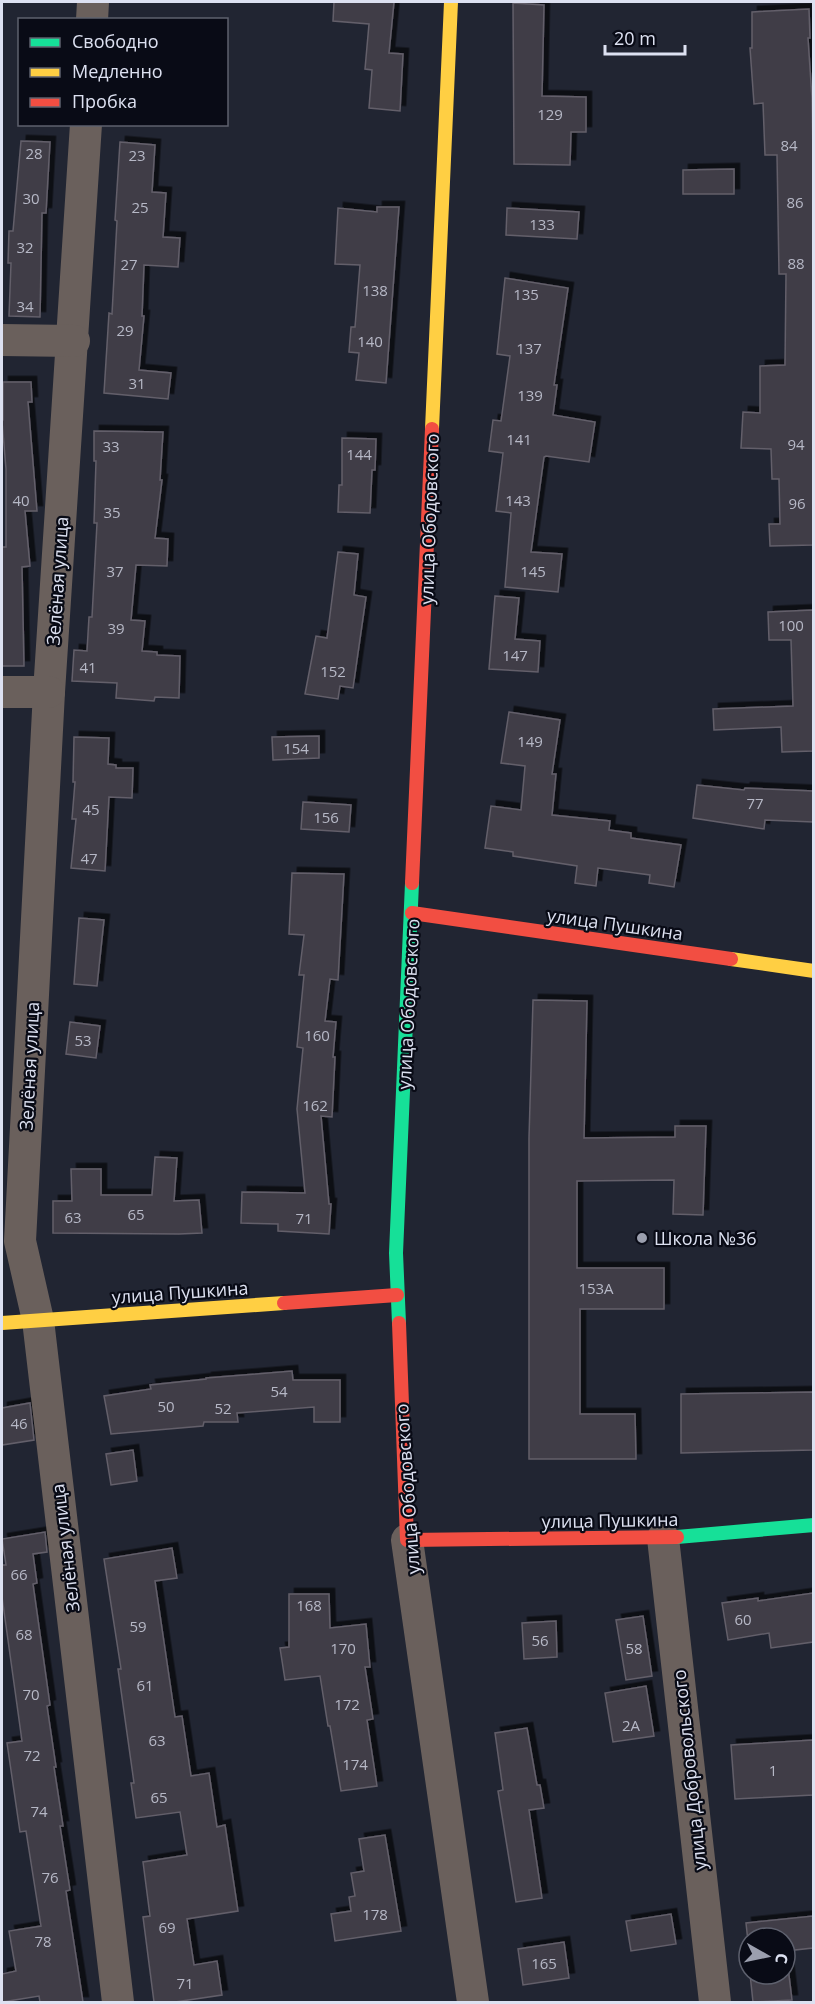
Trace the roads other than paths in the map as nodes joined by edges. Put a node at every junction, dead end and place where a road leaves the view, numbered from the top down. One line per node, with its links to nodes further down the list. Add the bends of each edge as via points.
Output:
1 (93, 2): 3 (street)
2 (451, 2): 9 (street, улица Ободовского)
3 (92, 18)
4 (86, 126): 6 (street, Зелёная улица)
5 (2, 340): 6 (street)
6 (74, 341): 8 (street, Зелёная улица)
7 (2, 692): 8 (street)
8 (50, 692): 12 (street, Зелёная улица, via 20,1240)
9 (412, 913): 10 (street, улица Пушкина); 11 (street, улица Ободовского)
10 (813, 971)
11 (397, 1295): 12 (street, улица Пушкина); 16 (street, улица Ободовского)
12 (38, 1320): 13 (street, улица Пушкина); 17 (street, Зелёная улица)
13 (2, 1323)
14 (813, 1525): 15 (street, улица Пушкина)
15 (663, 1538): 16 (street, улица Пушкина); 19 (street, улица Добровольского)
16 (407, 1540): 18 (street, улица Ободовского)
17 (118, 2002)
18 (473, 2002)
19 (715, 2002)

